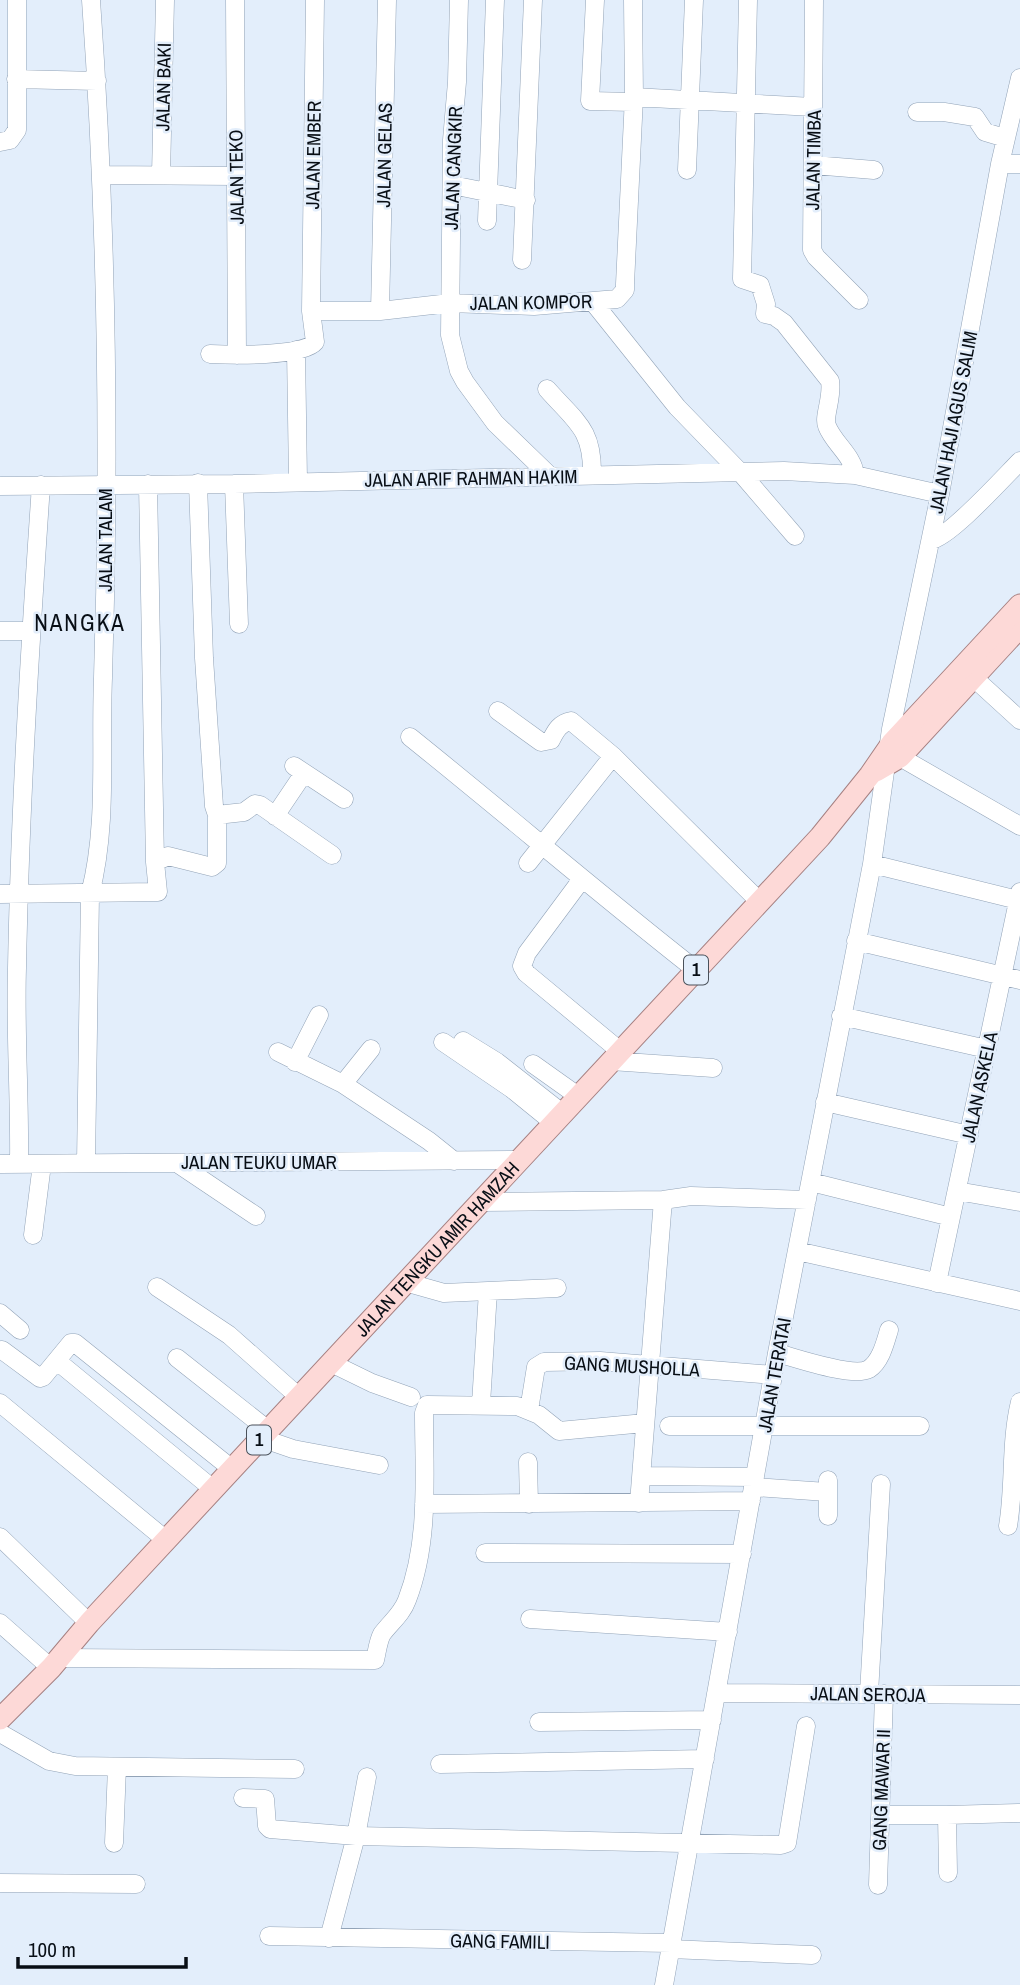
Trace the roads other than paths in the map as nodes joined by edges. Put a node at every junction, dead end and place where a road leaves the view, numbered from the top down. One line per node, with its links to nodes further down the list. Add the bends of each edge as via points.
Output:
1 (17, 0): 15 (street)
2 (91, 0): 17 (street, JALAN TALAM)
3 (165, 0): 32 (street, JALAN BAKI)
4 (234, 0): 33 (street, JALAN TEKO)
5 (315, 0): 42 (street, JALAN EMBER)
6 (387, 0): 43 (street, JALAN GELAS)
7 (458, 0): 34 (street, JALAN CANGKIR)
8 (495, 0): 35 (street)
9 (533, 0): 36 (street)
10 (595, 0): 18 (street, via 590,101)
11 (633, 0): 18 (street, JALAN KOMPOR)
12 (694, 0): 19 (street)
13 (748, 0): 20 (street)
14 (814, 0): 22 (street, JALAN TIMBA)
15 (11, 74): 17 (street); 25 (street, via 17,130)
16 (1020, 78): 21 (street, JALAN HAJI AGUS SALIM)
17 (97, 80): 31 (street, JALAN TALAM)
18 (633, 99): 19 (street); 40 (street, JALAN KOMPOR, via 625,290 617,299)
19 (690, 99): 20 (street); 29 (street)
20 (745, 102): 22 (street); 51 (street, via 743,279 760,285 765,314 784,323 830,381 827,426 854,466)
21 (1016, 105): 24 (street, JALAN HAJI AGUS SALIM)
22 (813, 107): 26 (street, JALAN TIMBA)
23 (918, 112): 24 (street, via 975,117 985,132)
24 (1005, 138): 27 (street, JALAN HAJI AGUS SALIM)
25 (0, 142)
26 (813, 164): 30 (street); 39 (street, JALAN TIMBA, via 811,250)
27 (1000, 164): 28 (street); 60 (street, JALAN HAJI AGUS SALIM)
28 (1020, 164)
29 (687, 170)
30 (874, 170)
31 (101, 175): 32 (street); 58 (street, JALAN TALAM)
32 (161, 175): 33 (street)
33 (236, 176): 46 (street, JALAN TEKO)
34 (452, 185): 35 (street); 41 (street, JALAN CANGKIR)
35 (489, 192): 36 (street); 37 (street)
36 (526, 200): 38 (street)
37 (487, 220)
38 (522, 260)
39 (859, 300)
40 (593, 302): 41 (street, JALAN KOMPOR, via 534,306); 49 (street, via 677,407)
41 (450, 303): 43 (street, JALAN KOMPOR); 52 (street, JALAN CANGKIR, via 450,335 465,382 495,423)
42 (311, 311): 43 (street, JALAN KOMPOR); 44 (street, JALAN EMBER, via 315,342)
43 (380, 311)
44 (296, 350): 46 (street); 53 (street)
45 (210, 354): 46 (street)
46 (237, 355)
47 (547, 389): 50 (street, via 586,433)
48 (1020, 461): 62 (street, via 951,528)
49 (740, 472): 50 (street, JALAN ARIF RAHMAN HAKIM); 51 (street, JALAN ARIF RAHMAN HAKIM); 61 (street)
50 (592, 475): 52 (street, JALAN ARIF RAHMAN HAKIM)
51 (855, 475): 60 (street, JALAN ARIF RAHMAN HAKIM)
52 (550, 476): 53 (street, JALAN ARIF RAHMAN HAKIM)
53 (298, 481): 56 (street, JALAN ARIF RAHMAN HAKIM)
54 (198, 483): 55 (street, JALAN ARIF RAHMAN HAKIM); 56 (street, JALAN ARIF RAHMAN HAKIM); 75 (street, via 204,658)
55 (148, 484): 58 (street, JALAN ARIF RAHMAN HAKIM); 80 (street)
56 (234, 484): 64 (street)
57 (41, 485): 58 (street, JALAN ARIF RAHMAN HAKIM); 59 (street, JALAN ARIF RAHMAN HAKIM); 67 (street)
58 (105, 485): 86 (street, JALAN TALAM, via 100,840)
59 (0, 486)
60 (940, 494): 62 (street, JALAN HAJI AGUS SALIM)
61 (795, 536)
62 (930, 540): 73 (street, JALAN HAJI AGUS SALIM)
63 (1020, 605): 73 (main road, JALAN TENGKU AMIR HAMZAH / 1)
64 (239, 624)
65 (1020, 627): 68 (main road, JALAN TENGKU AMIR HAMZAH / 1)
66 (0, 631): 67 (street)
67 (31, 631): 85 (street)
68 (974, 678): 70 (street); 73 (main road, JALAN TENGKU AMIR HAMZAH / 1)
69 (498, 711): 72 (street, via 541,742 551,740 558,727 571,721)
70 (1020, 720)
71 (410, 737): 78 (street)
72 (613, 756): 78 (street); 88 (street)
73 (886, 762): 77 (street); 82 (street, JALAN TERATAI); 88 (main road, JALAN TENGKU AMIR HAMZAH / 1)
74 (344, 799): 76 (street, via 299,769)
75 (217, 815): 76 (street, via 244,812 255,804); 80 (street, via 214,866 168,856)
76 (275, 816): 79 (street)
77 (1020, 825)
78 (542, 844): 81 (street); 83 (street)
79 (332, 855)
80 (155, 862): 86 (street, via 158,892)
81 (528, 863)
82 (872, 864): 87 (street); 89 (street, JALAN TERATAI)
83 (582, 879): 91 (street); 100 (street, via 522,966)
84 (0, 894): 85 (street)
85 (20, 894): 86 (street); 90 (street)
86 (90, 894): 111 (street, JALAN TALAM)
87 (1019, 896): 92 (street, JALAN ASKELA)
88 (760, 902): 91 (main road, JALAN TENGKU AMIR HAMZAH / 1)
89 (856, 941): 92 (street); 94 (street, JALAN TERATAI)
90 (8, 968): 114 (street, via 20,1098)
91 (696, 970): 100 (main road, JALAN TENGKU AMIR HAMZAH / 1)
92 (1012, 978): 98 (street, JALAN ASKELA)
93 (319, 1015): 101 (street)
94 (841, 1016): 98 (street); 106 (street, JALAN TERATAI)
95 (463, 1041): 107 (street, via 497,1062)
96 (443, 1042): 107 (street)
97 (371, 1049): 104 (street)
98 (987, 1049): 108 (street, JALAN ASKELA)
99 (278, 1052): 101 (street)
100 (616, 1056): 103 (street); 105 (main road, JALAN TENGKU AMIR HAMZAH / 1)
101 (295, 1062): 104 (street)
102 (534, 1064): 105 (street)
103 (713, 1068)
104 (343, 1084): 110 (street)
105 (578, 1096): 107 (main road, JALAN TENGKU AMIR HAMZAH / 1)
106 (825, 1102): 108 (street); 116 (street, JALAN TERATAI)
107 (558, 1118): 109 (main road, JALAN TENGKU AMIR HAMZAH / 1)
108 (969, 1135): 117 (street, JALAN ASKELA)
109 (518, 1160): 110 (street, JALAN TEUKU UMAR); 120 (main road, JALAN TENGKU AMIR HAMZAH / 1)
110 (454, 1161): 112 (street, JALAN TEUKU UMAR)
111 (86, 1163): 112 (street, JALAN TEUKU UMAR); 115 (street, JALAN TEUKU UMAR)
112 (177, 1163): 122 (street)
113 (0, 1164): 114 (street, JALAN TEUKU UMAR)
114 (19, 1164): 115 (street, JALAN TEUKU UMAR)
115 (42, 1164): 124 (street)
116 (811, 1182): 119 (street, JALAN TERATAI); 123 (street)
117 (957, 1191): 121 (street); 123 (street, JALAN ASKELA)
118 (663, 1200): 119 (street, via 691,1196); 120 (street); 140 (street)
119 (807, 1200): 125 (street, JALAN TERATAI)
120 (480, 1202): 126 (main road, JALAN TENGKU AMIR HAMZAH / 1)
121 (1020, 1202)
122 (256, 1216)
123 (951, 1217): 127 (street, JALAN ASKELA)
124 (33, 1235)
125 (797, 1251): 127 (street); 136 (street, JALAN TERATAI)
126 (405, 1282): 130 (street, via 444,1293); 139 (main road, JALAN TENGKU AMIR HAMZAH / 1)
127 (937, 1283): 131 (street)
128 (157, 1287): 142 (street, via 229,1335)
129 (557, 1288): 130 (street)
130 (488, 1291): 146 (street)
131 (1020, 1301)
132 (0, 1313): 133 (street)
133 (20, 1330)
134 (889, 1330): 136 (street, via 880,1356 863,1371)
135 (2, 1350): 138 (street, via 40,1378)
136 (777, 1353): 141 (street, JALAN TERATAI)
137 (177, 1358): 152 (street)
138 (57, 1361): 156 (street, via 71,1343 85,1349); 159 (street)
139 (331, 1363): 142 (main road, JALAN TENGKU AMIR HAMZAH / 1); 143 (street)
140 (652, 1365): 141 (street, GANG MUSHOLLA); 147 (street, GANG MUSHOLLA, via 600,1361 540,1364); 148 (street)
141 (773, 1375): 149 (street, JALAN TERATAI)
142 (299, 1397): 152 (main road, JALAN TENGKU AMIR HAMZAH / 1)
143 (411, 1397)
144 (1020, 1402): 154 (street, via 1015,1422)
145 (0, 1403): 167 (street)
146 (481, 1404): 147 (street); 162 (street, via 425,1407)
147 (529, 1410): 148 (street, via 559,1430)
148 (645, 1423): 157 (street)
149 (765, 1424): 150 (street); 151 (street); 160 (street, JALAN TERATAI)
150 (669, 1426)
151 (920, 1426)
152 (265, 1434): 155 (street, via 293,1449); 156 (main road, JALAN TENGKU AMIR HAMZAH / 1)
153 (528, 1462): 163 (street)
154 (1016, 1464): 165 (street)
155 (379, 1465)
156 (232, 1469): 159 (main road, JALAN TENGKU AMIR HAMZAH / 1)
157 (642, 1476): 160 (street); 161 (street)
158 (881, 1485): 176 (street, GANG MAWAR II)
159 (213, 1489): 167 (main road, JALAN TENGKU AMIR HAMZAH / 1)
160 (753, 1489): 161 (street); 164 (street, via 828,1486); 169 (street, JALAN TERATAI)
161 (639, 1503): 163 (street)
162 (424, 1504): 163 (street); 174 (street, via 421,1552 407,1601 381,1636 375,1660)
163 (529, 1504)
164 (828, 1516)
165 (1008, 1526)
166 (0, 1537): 172 (street)
167 (166, 1540): 172 (main road, JALAN TENGKU AMIR HAMZAH / 1)
168 (485, 1553): 169 (street)
169 (742, 1554): 173 (street, JALAN TERATAI)
170 (530, 1619): 173 (street)
171 (0, 1623): 174 (street)
172 (89, 1623): 174 (main road, JALAN TENGKU AMIR HAMZAH / 1)
173 (728, 1632): 175 (street, JALAN TERATAI)
174 (56, 1663): 178 (main road, JALAN TENGKU AMIR HAMZAH / 1)
175 (716, 1693): 176 (street, JALAN SEROJA); 179 (street, JALAN TERATAI)
176 (877, 1694): 177 (street, JALAN SEROJA); 190 (street, GANG MAWAR II)
177 (1020, 1695)
178 (2, 1712)
179 (712, 1720): 180 (street); 183 (street, JALAN TERATAI)
180 (539, 1722)
181 (806, 1726): 193 (street, via 787,1843)
182 (0, 1733): 185 (street, via 58,1764)
183 (705, 1759): 184 (street); 193 (street, JALAN TERATAI)
184 (440, 1764)
185 (117, 1767): 186 (street); 194 (street)
186 (295, 1769)
187 (367, 1777): 192 (street)
188 (243, 1798): 192 (street, via 265,1799 270,1829)
189 (1020, 1813): 191 (street)
190 (881, 1815): 191 (street); 198 (street, GANG MAWAR II)
191 (947, 1815): 195 (street)
192 (356, 1836): 193 (street); 200 (street)
193 (690, 1842): 201 (street, JALAN TERATAI)
194 (114, 1843)
195 (948, 1872)
196 (0, 1883): 197 (street)
197 (136, 1884)
198 (878, 1885)
199 (269, 1936): 200 (street, GANG FAMILI)
200 (329, 1938): 201 (street, GANG FAMILI)
201 (671, 1946): 202 (street, GANG FAMILI); 203 (street, JALAN TERATAI)
202 (812, 1955)
203 (664, 1985)

